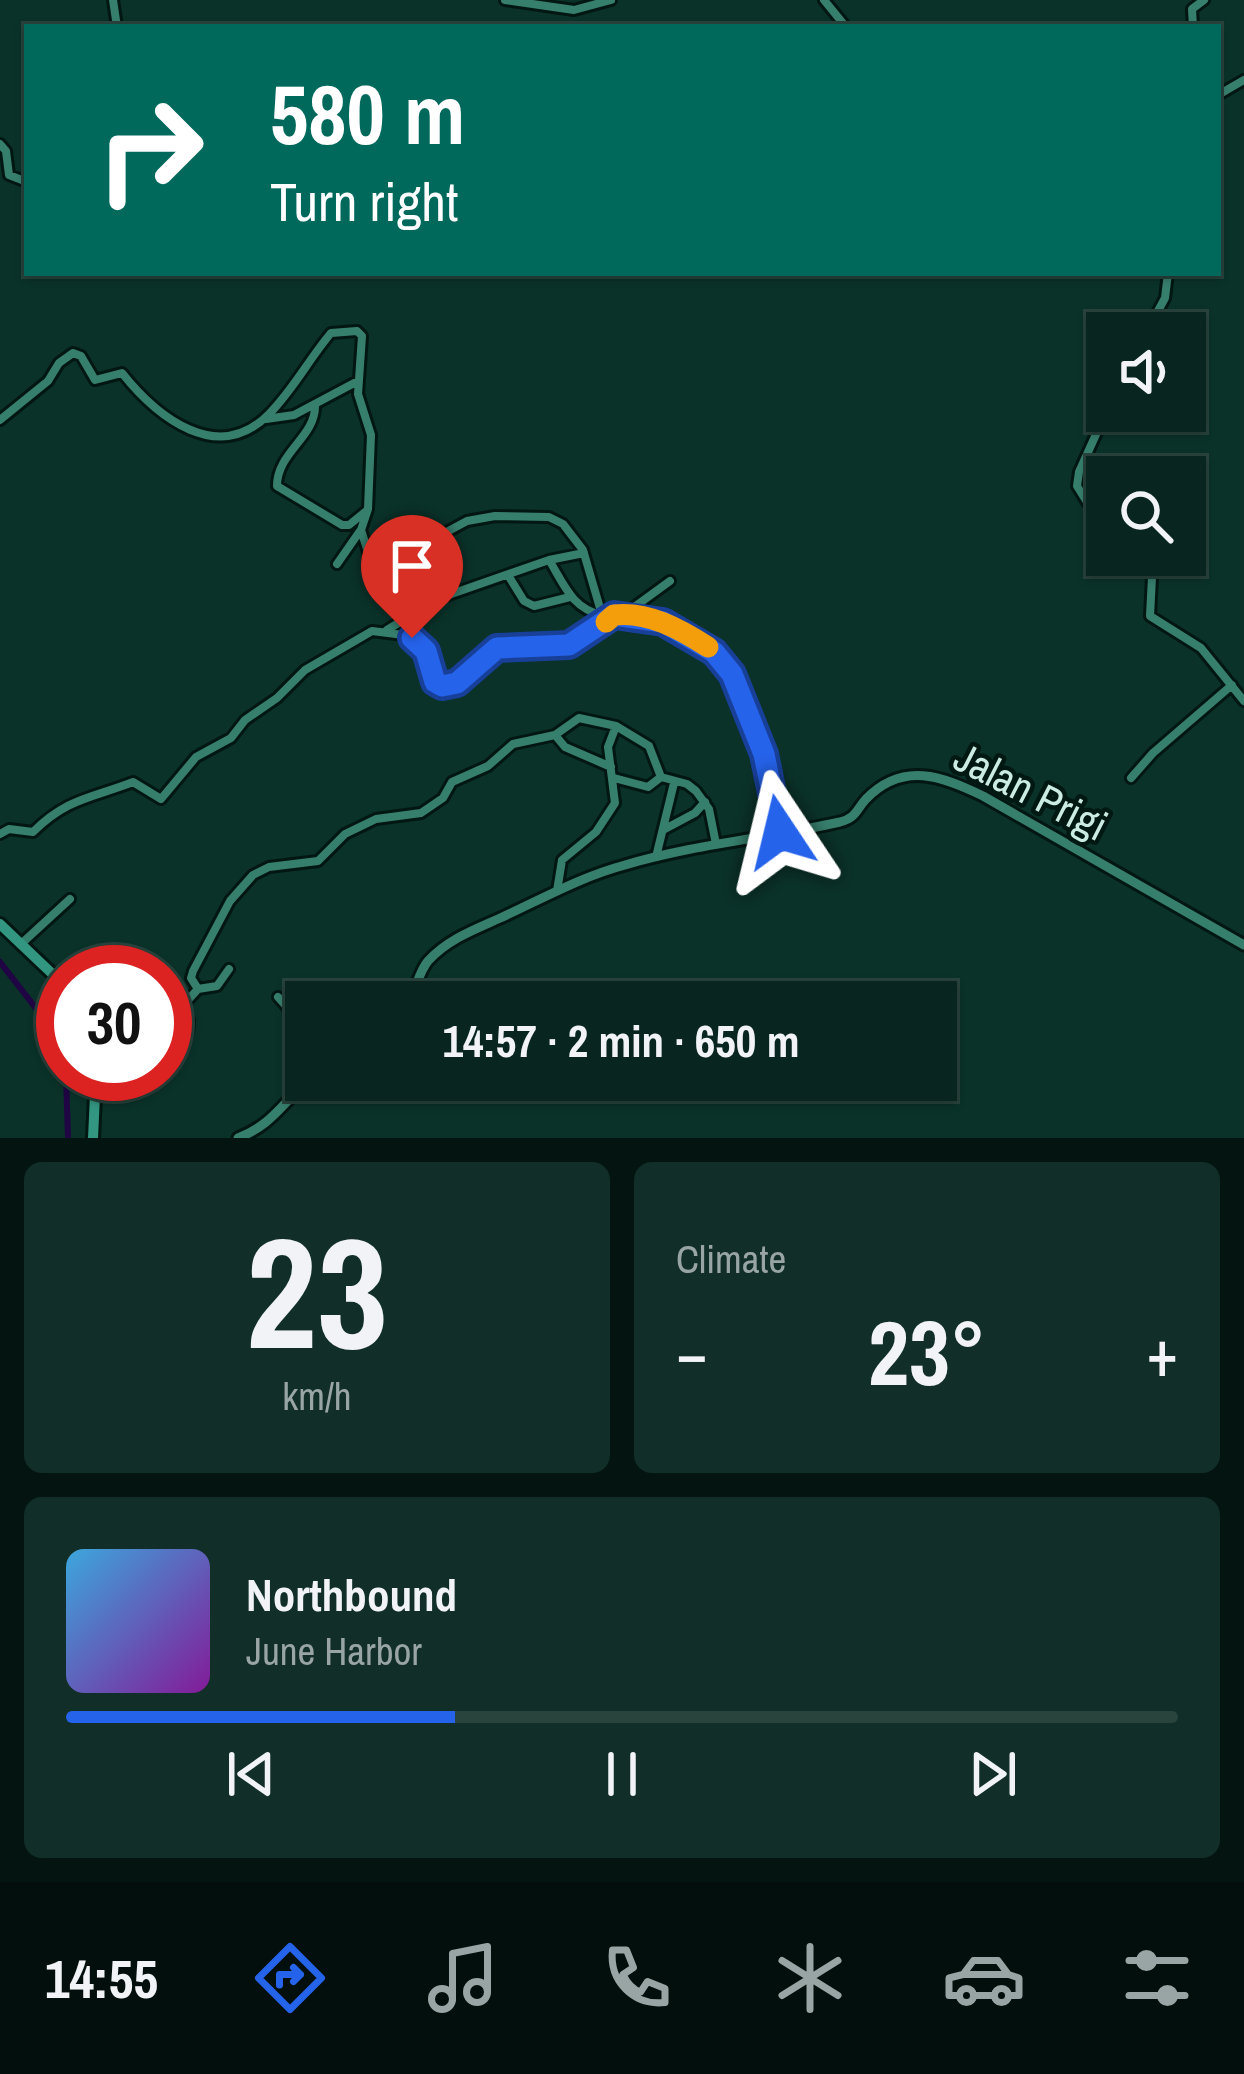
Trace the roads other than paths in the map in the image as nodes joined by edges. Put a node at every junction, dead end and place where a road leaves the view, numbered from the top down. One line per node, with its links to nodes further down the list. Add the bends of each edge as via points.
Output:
1 (506, 0): 2 (street, via 580,10)
2 (611, 0)
3 (824, 0): 5 (street)
4 (1204, 0): 6 (street, via 1192,9)
5 (844, 24)
6 (1193, 24)
7 (0, 143): 8 (street, via 6,171)
8 (24, 179)
9 (1168, 276): 10 (street)
10 (1157, 312)
11 (358, 381): 12 (street); 13 (street, via 362,334 335,331); 17 (street, via 371,435)
12 (315, 405): 13 (street); 17 (street, via 314,421 281,463 277,486 345,526)
13 (264, 419): 14 (street, via 225,437 195,433 146,404 122,373 99,382 71,353)
14 (0, 420)
15 (1086, 456): 16 (street, via 1077,486)
16 (1086, 500)
17 (368, 509): 18 (street)
18 (361, 530): 19 (street, via 375,556 420,548 466,521 542,515 563,524); 21 (street)
19 (584, 553): 20 (street); 27 (street)
20 (549, 560): 22 (street); 25 (street)
21 (337, 564)
22 (508, 575): 25 (street, via 534,606); 28 (street, via 437,599)
23 (1151, 576): 29 (street, via 1150,616 1201,648)
24 (670, 581): 26 (street)
25 (570, 597): 27 (street)
26 (620, 614): 27 (street); 28 (street, via 569,645 497,648 450,686 435,682 418,642); 40 (street, via 680,630 723,660 764,754)
27 (602, 616)
28 (386, 631): 41 (street, via 304,670 231,738 196,757 161,799 133,782 81,797 32,832)
29 (1232, 686): 30 (street); 36 (street)
30 (1244, 701)
31 (616, 726): 32 (street, via 584,716); 33 (street); 35 (street, via 649,746)
32 (555, 735): 33 (street); 52 (street, via 513,744 452,782 422,813 376,819 318,860 253,875 193,971)
33 (611, 767): 34 (street)
34 (614, 778): 35 (street, via 648,787); 44 (street, via 615,803 562,860)
35 (661, 778): 37 (street)
36 (1131, 778)
37 (674, 783): 38 (street, via 692,786); 39 (street)
38 (706, 802): 39 (street); 42 (street)
39 (663, 830): 43 (street)
40 (780, 832): 42 (street, Jalan Prigi); 48 (street, Jalan Prigi, via 849,820 905,775 941,776)
41 (0, 833)
42 (716, 844): 43 (street, Jalan Prigi)
43 (656, 857): 44 (street, Jalan Prigi)
44 (557, 891): 51 (street, Jalan Prigi, via 467,931 425,964)
45 (70, 899): 47 (street)
46 (0, 923): 47 (main road)
47 (21, 944): 49 (main road)
48 (1244, 946)
49 (36, 958)
50 (229, 969): 52 (street, via 217,986)
51 (417, 981)
52 (198, 989): 53 (street)
53 (192, 996)
54 (278, 997): 55 (street)
55 (285, 1005)
56 (95, 1101): 58 (main road)
57 (287, 1101): 59 (street, via 272,1122)
58 (93, 1138)
59 (238, 1138)

